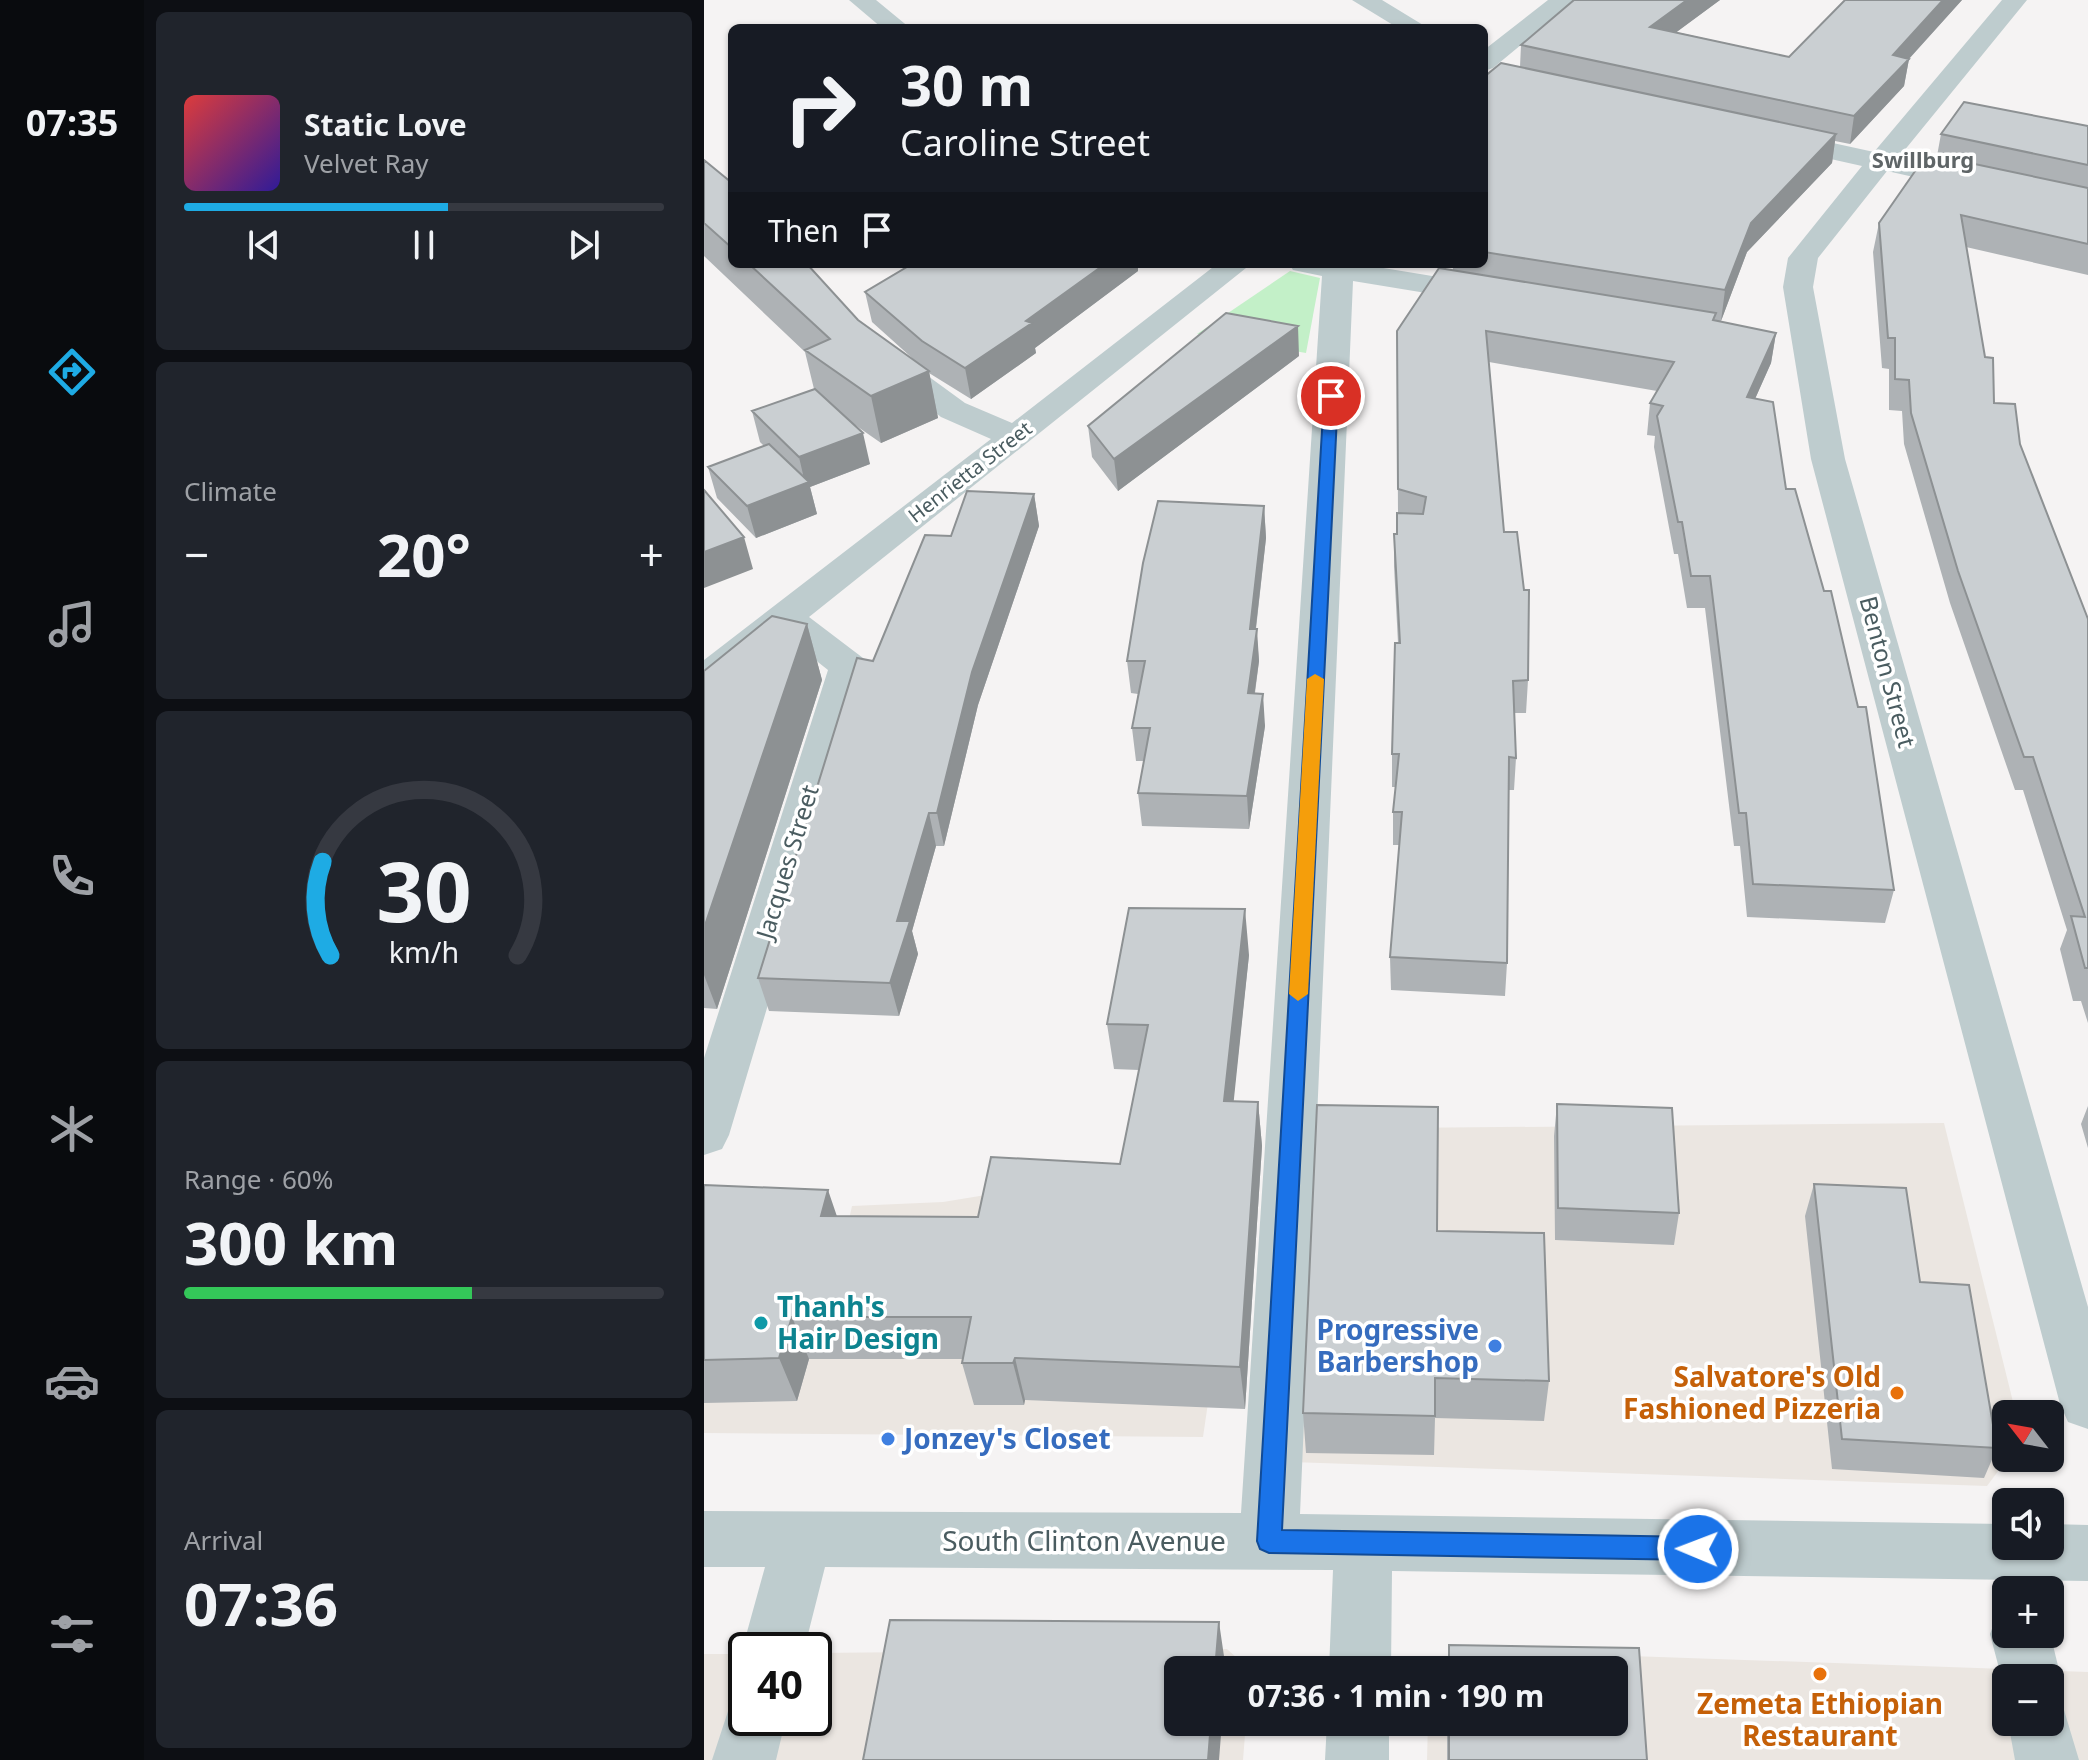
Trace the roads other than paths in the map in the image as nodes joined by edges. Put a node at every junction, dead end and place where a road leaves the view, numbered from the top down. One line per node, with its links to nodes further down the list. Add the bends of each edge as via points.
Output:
1 (861, 0): 5 (street)
2 (1364, 0): 6 (street)
3 (1563, 0): 7 (street)
4 (2015, 0): 9 (street, Benton Street)
5 (893, 24)
6 (1409, 24)
7 (1489, 72)
8 (1743, 132): 9 (street)
9 (1881, 162): 10 (street); 20 (street, Benton Street, via 1803,258 1793,345)
10 (2088, 207)
11 (1222, 268): 16 (street, Henrietta Street)
12 (1321, 268): 23 (street)
13 (1333, 268): 14 (street)
14 (1510, 298)
15 (861, 335): 16 (street, via 881,357 953,410)
16 (1016, 437): 17 (street, Henrietta Street)
17 (785, 617): 18 (street, Henrietta Street); 19 (street, Jacques Street, via 849,667)
18 (704, 680)
19 (704, 1135)
20 (2088, 1404)
21 (704, 1539): 22 (street, South Clinton Avenue)
22 (802, 1540): 23 (street, South Clinton Avenue); 27 (street)
23 (1269, 1541): 24 (street, South Clinton Avenue)
24 (1363, 1544): 26 (street, South Clinton Avenue); 28 (street)
25 (2088, 1553): 26 (street, South Clinton Avenue)
26 (2007, 1571)
27 (778, 1632)
28 (1360, 1656)
29 (750, 1736): 32 (street)
30 (1358, 1736): 33 (street)
31 (2042, 1736): 34 (street)
32 (744, 1760)
33 (1357, 1760)
34 (2047, 1760)

